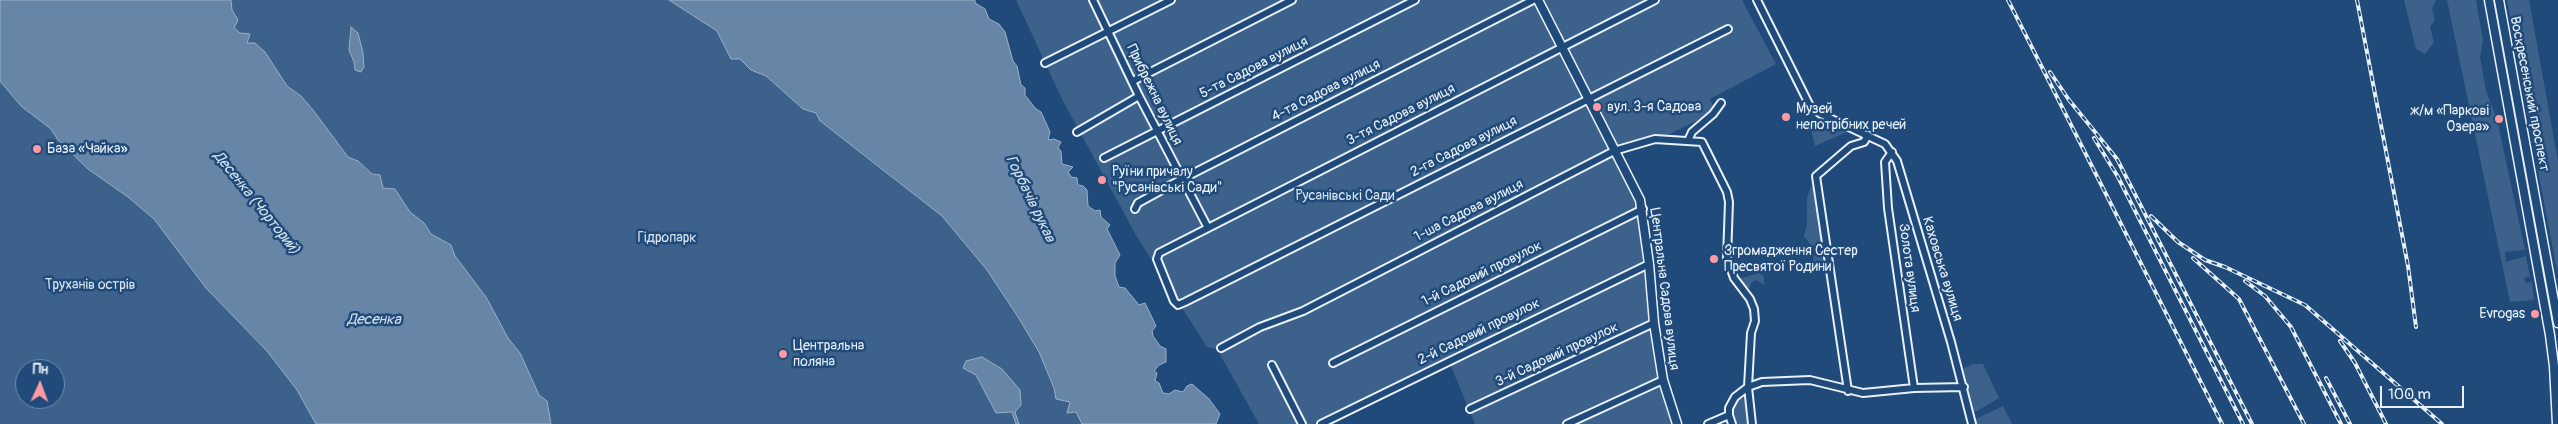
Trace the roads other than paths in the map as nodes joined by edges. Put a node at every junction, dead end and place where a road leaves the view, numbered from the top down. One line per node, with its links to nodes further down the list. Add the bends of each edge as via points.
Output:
1 (1094, 0): 12 (street, Прибрежна вулиця)
2 (1171, 0): 12 (street)
3 (1292, 0): 15 (street)
4 (1415, 0): 19 (street, 5-та Садова вулиця)
5 (1533, 0): 26 (street, 4-та Садова вулиця)
6 (1538, 0): 13 (main road, Центральна Садова вулиця)
7 (1655, 0): 13 (street, 3-тя Садова вулиця)
8 (1757, 0): 21 (street, via 1810,106)
9 (2489, 0): 54 (main road, Воскресенський проспект, via 2554,366)
10 (2499, 0): 32 (main road, Воскресенський проспект)
11 (1728, 29): 17 (street, 2-га Садова вулиця)
12 (1108, 32): 14 (street); 15 (street, Прибрежна вулиця)
13 (1562, 48): 17 (main road, Центральна Садова вулиця); 29 (street, 3-тя Садова вулиця)
14 (1045, 63)
15 (1133, 81): 16 (street, Прибрежна вулиця)
16 (1139, 96): 19 (street, Прибрежна вулиця); 20 (street)
17 (1587, 98): 23 (main road, Центральна Садова вулиця); 30 (street, 2-га Садова вулиця, via 1178,305 1157,259)
18 (1720, 102): 22 (street, via 1713,114 1692,132)
19 (1157, 131): 25 (street, 5-та Садова вулиця); 26 (street, Прибрежна вулиця)
20 (1077, 132)
21 (1868, 135): 24 (street); 43 (street, via 1864,142 1851,146 1816,176)
22 (1688, 141): 23 (street, 1-ша Садова вулиця, via 1646,140); 40 (street, via 1702,142 1727,192 1727,258 1734,278 1750,299 1755,313)
23 (1614, 151): 28 (main road, Центральна Садова вулиця); 36 (street, 1-ша Садова вулиця, via 1303,311 1260,327)
24 (1892, 152): 41 (street, Золота вулиця, via 1885,162 1888,208); 42 (street, Каховська вулиця)
25 (1104, 158)
26 (1182, 179): 27 (street, 4-та Садова вулиця, via 1138,203); 29 (street, Прибрежна вулиця)
27 (1136, 209)
28 (1642, 209): 31 (main road, Центральна Садова вулиця); 37 (street, 1-й Садовий провулок)
29 (1208, 228): 30 (street, 3-тя Садова вулиця)
30 (1159, 253)
31 (1650, 264): 34 (main road, Центральна Садова вулиця); 47 (street, 2-й Садовий провулок)
32 (2551, 281): 33 (street); 35 (main road, Воскресенський проспект)
33 (2558, 287)
34 (1654, 323): 39 (main road, Центральна Садова вулиця); 44 (street, 3-й Садовий провулок)
35 (2558, 323)
36 (1221, 348)
37 (1334, 363)
38 (1272, 365): 46 (street)
39 (1663, 380): 48 (street); 49 (main road, Центральна Садова вулиця)
40 (1748, 387): 43 (street, via 1762,382 1797,379); 45 (street, via 1731,402); 52 (street)
41 (1914, 388): 42 (street); 43 (street, via 1863,394)
42 (1964, 388): 53 (street, Каховська вулиця)
43 (1848, 391)
44 (1470, 409)
45 (1728, 415): 50 (street); 51 (street)
46 (1302, 424)
47 (1321, 424)
48 (1568, 424)
49 (1677, 424)
50 (1708, 424)
51 (1732, 424)
52 (1752, 424)
53 (1972, 424)
54 (2557, 424)

